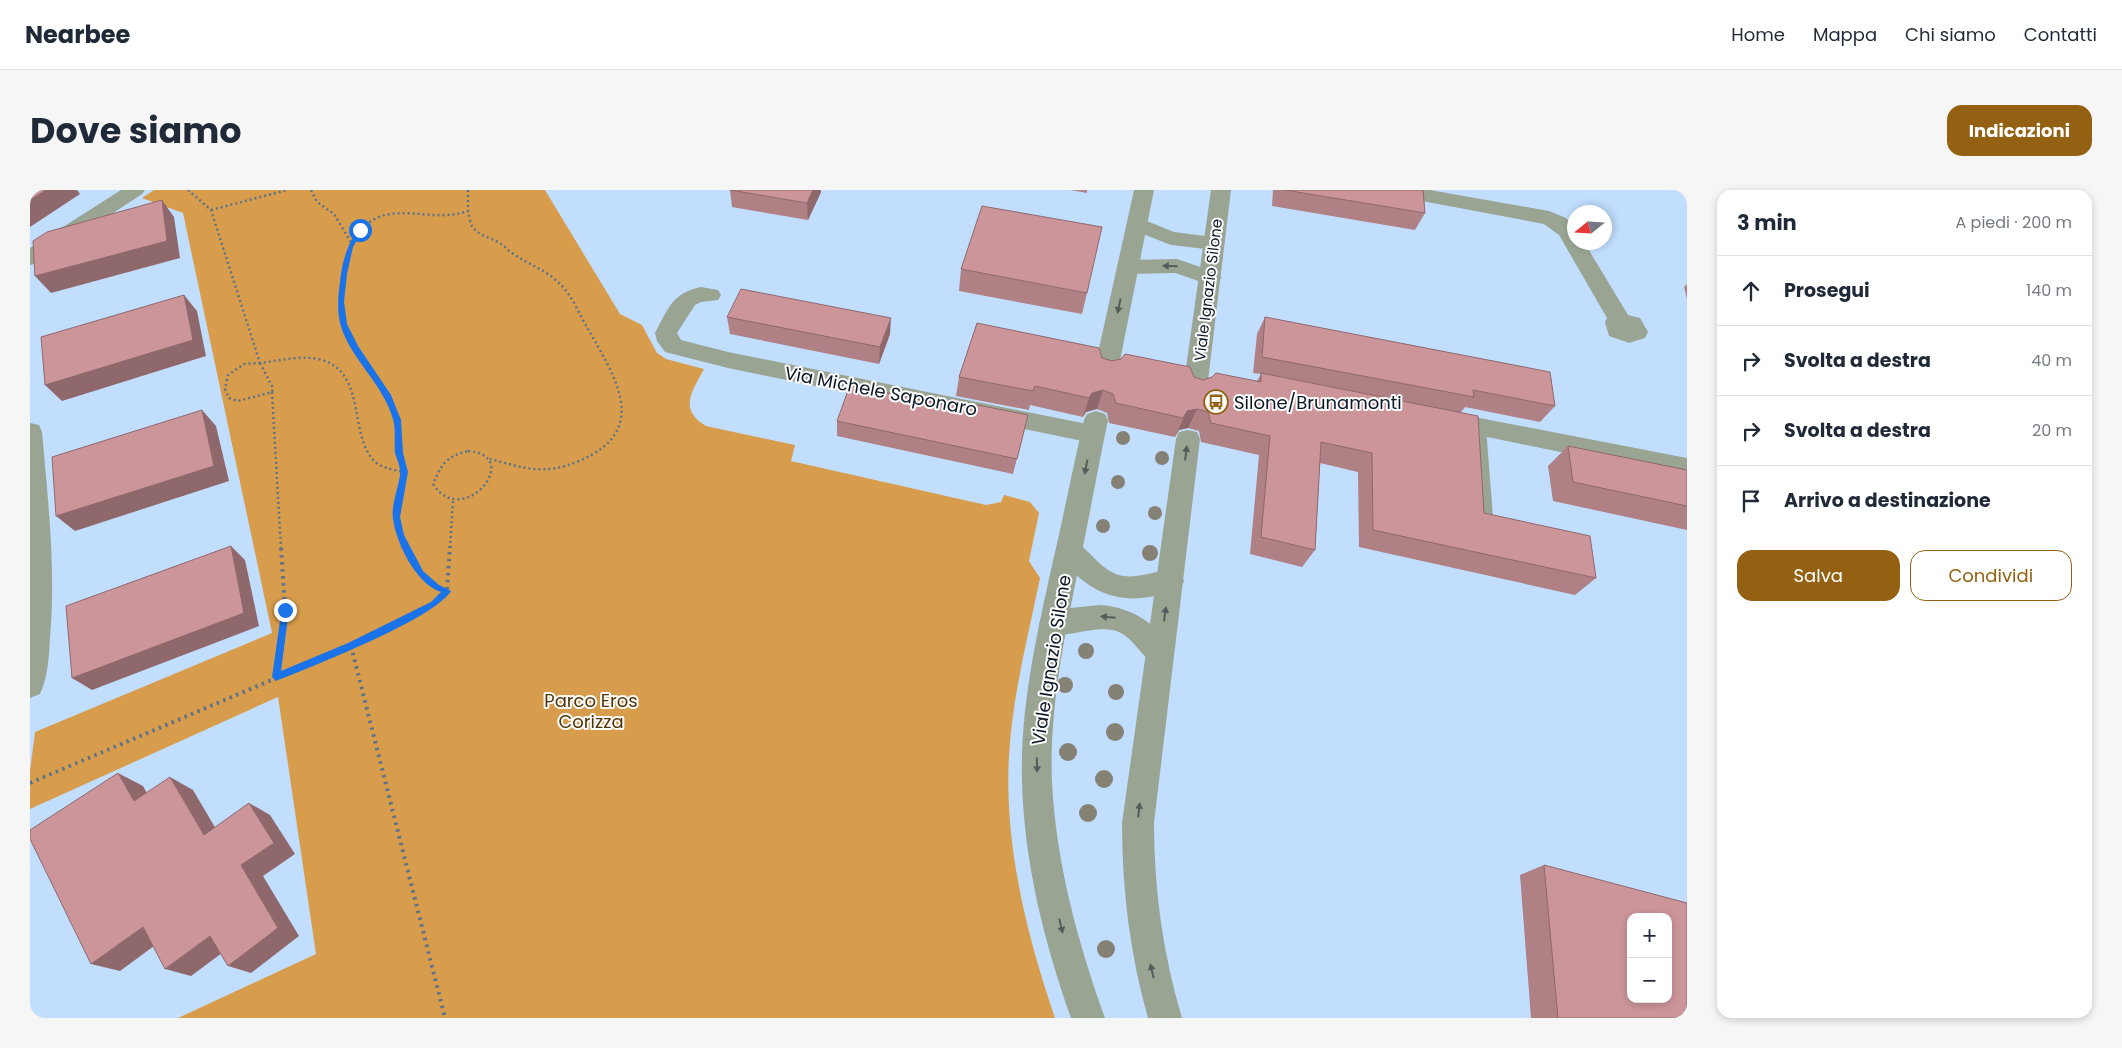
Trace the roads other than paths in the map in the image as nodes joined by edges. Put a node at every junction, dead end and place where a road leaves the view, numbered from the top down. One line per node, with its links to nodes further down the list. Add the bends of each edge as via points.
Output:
1 (135, 190): 7 (street)
2 (1144, 190): 5 (street)
3 (1220, 190): 6 (street, Viale Ignazio Silone)
4 (1394, 190): 11 (street, via 1549,218 1559,223 1567,231)
5 (1137, 224): 6 (street, via 1171,238); 8 (street)
6 (1214, 244): 9 (street, Viale Ignazio Silone)
7 (30, 258)
8 (1128, 267): 9 (street, one-way to 8, via 1177,266); 12 (street, one-way to 12)
9 (1210, 278): 13 (street, Viale Ignazio Silone, via 1196,381)
10 (710, 295): 15 (street, Via Michele Saponaro, via 688,297 666,333 673,346 728,360)
11 (1620, 321)
12 (1106, 371)
13 (1223, 377)
14 (1422, 416): 16 (street)
15 (1094, 427): 21 (street, Viale Ignazio Silone, one-way to 21)
16 (1479, 427): 19 (street); 20 (lane)
17 (30, 432): 25 (street, via 40,592 38,636)
18 (1188, 439): 22 (street, one-way to 18)
19 (1687, 468)
20 (1486, 517)
21 (1069, 550): 22 (street, via 1094,575 1117,588 1131,590); 23 (street, Viale Ignazio Silone)
22 (1170, 581): 24 (street, one-way to 22)
23 (1053, 624): 24 (street, one-way to 23, via 1136,626 1122,619 1094,616); 26 (street, Viale Ignazio Silone, one-way to 26, via 1037,753 1042,827 1055,904 1077,989)
24 (1160, 654): 27 (street, one-way to 24, via 1145,934 1138,856 1141,796)
25 (30, 685)
26 (1088, 1018)
27 (1165, 1018)

